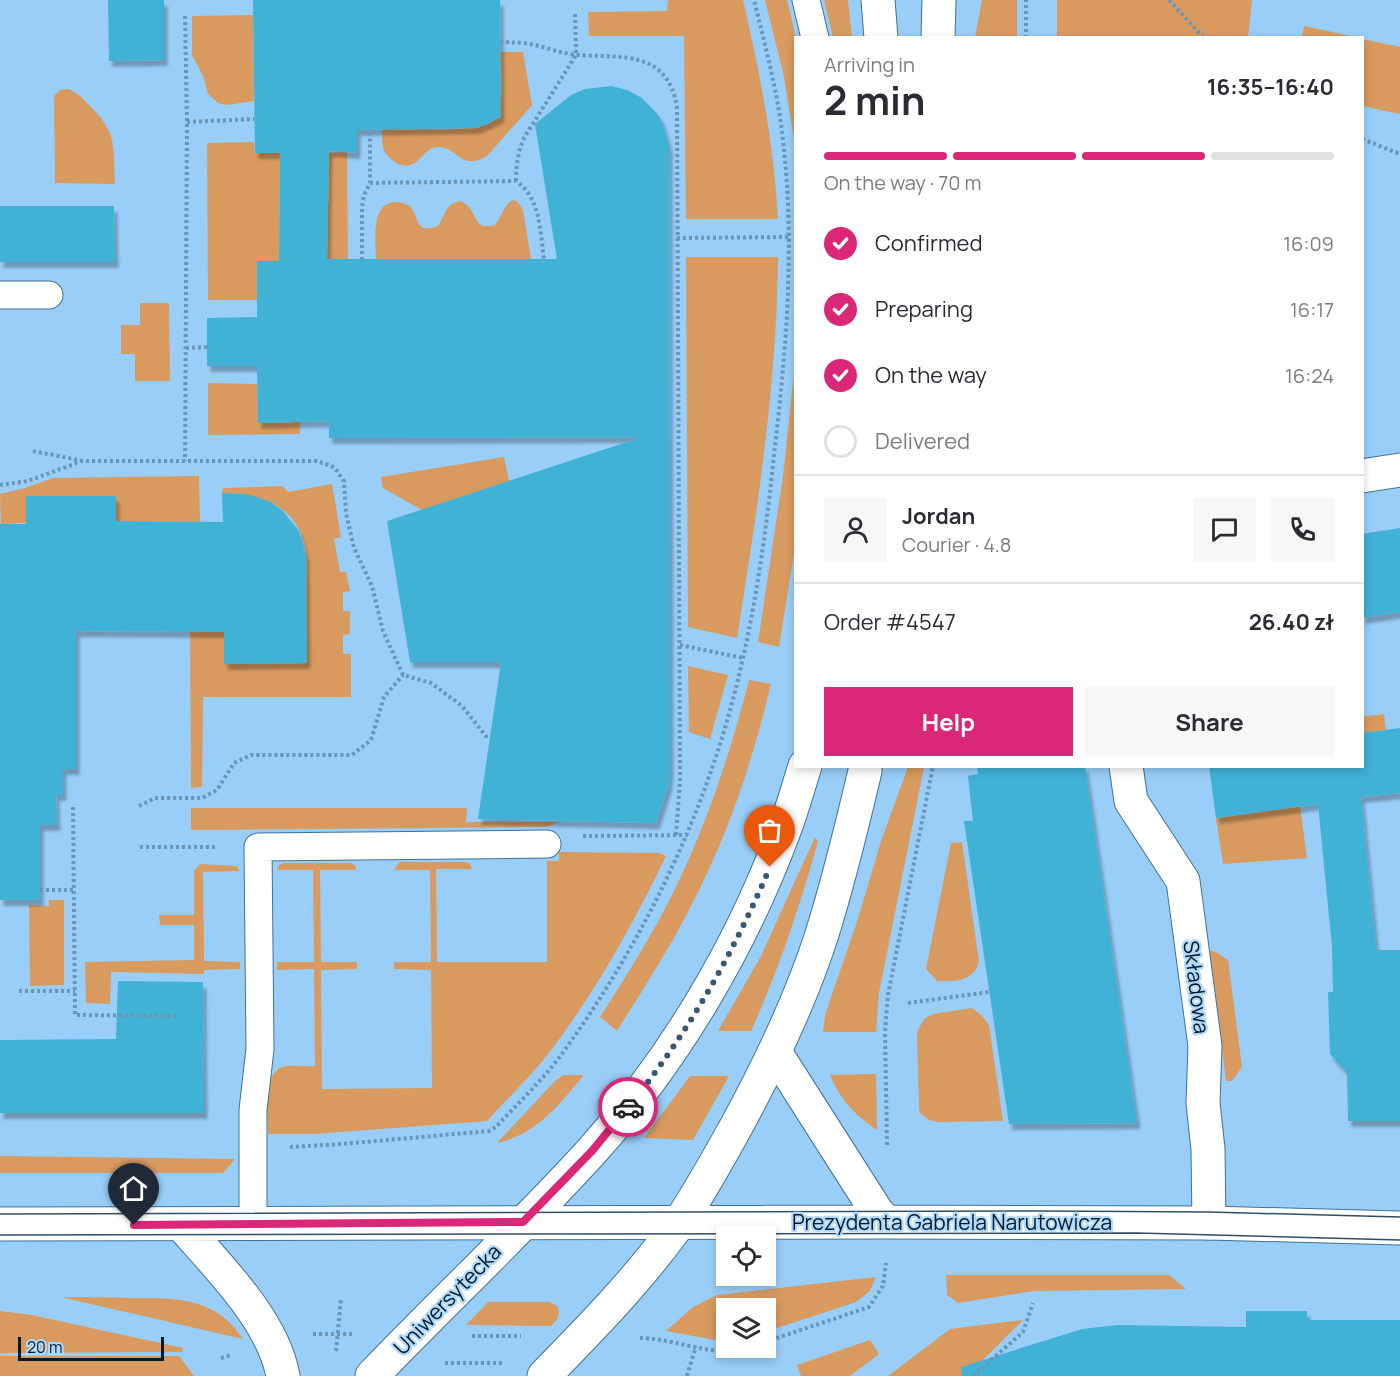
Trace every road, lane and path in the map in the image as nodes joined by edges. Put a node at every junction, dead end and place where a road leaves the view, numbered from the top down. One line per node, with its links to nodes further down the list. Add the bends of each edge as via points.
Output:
1 (754, 0): 23 (path, via 781,123)
2 (806, 0): 9 (lane)
3 (878, 0): 10 (street)
4 (939, 0): 11 (street)
5 (1026, 0): 12 (path)
6 (1169, 0): 13 (path)
7 (575, 12): 15 (path)
8 (185, 16): 17 (path)
9 (815, 36)
10 (881, 36)
11 (938, 36)
12 (1026, 36)
13 (1202, 36)
14 (500, 41): 15 (path)
15 (576, 55): 21 (path, via 524,138); 24 (path, via 628,57 649,63 665,74 677,107)
16 (254, 119): 17 (path)
17 (187, 122): 30 (path)
18 (370, 129): 22 (path)
19 (1364, 140): 20 (path)
20 (1400, 154)
21 (516, 181): 22 (path); 26 (path, via 525,187 536,209)
22 (370, 183): 25 (path, via 362,207)
23 (789, 237): 24 (path); 38 (path, via 784,368 770,494)
24 (677, 238): 37 (path)
25 (362, 260)
26 (544, 260)
27 (0, 295): 28 (lane)
28 (49, 295)
29 (207, 347): 30 (path)
30 (186, 348): 33 (path)
31 (33, 451): 32 (path)
32 (83, 461): 33 (path); 36 (path, via 28,481)
33 (185, 461): 39 (path, via 317,461 334,467 344,481 354,548 372,586 383,631)
34 (1400, 470): 35 (street)
35 (1364, 476)
36 (0, 485)
37 (679, 645): 38 (path); 47 (path, via 680,780)
38 (743, 658): 48 (path, via 716,758)
39 (403, 675): 40 (path, via 431,682 462,706); 45 (path, via 384,697 370,740 352,755 251,755 234,763 217,790 202,798 154,798)
40 (489, 740)
41 (804, 768): 63 (street, Uniwersytecka, via 785,831 762,885 702,1002 634,1100 592,1151)
42 (865, 768): 59 (street, via 821,936)
43 (933, 768): 60 (path, via 888,995)
44 (1126, 768): 65 (street, Składowa, via 1131,801 1183,881 1204,1046)
45 (139, 806)
46 (73, 807): 53 (path)
47 (676, 835): 48 (path); 49 (path, via 590,834)
48 (687, 835): 61 (path, via 641,930 601,995 556,1061 495,1127 489,1131 342,1144)
49 (547, 844): 51 (lane)
50 (140, 847): 51 (path)
51 (258, 847): 61 (lane, via 260,1049 254,1089)
52 (40, 890): 53 (path)
53 (75, 890): 55 (path)
54 (19, 991): 55 (path)
55 (75, 991): 58 (path, via 75,1015)
56 (989, 992): 57 (path)
57 (908, 1003)
58 (178, 1016)
59 (775, 1052): 62 (street); 64 (street)
60 (887, 1139)
61 (254, 1148): 67 (lane)
62 (886, 1221): 64 (street, Prezydenta Gabriela Narutowicza); 65 (street, Prezydenta Gabriela Narutowicza)
63 (523, 1222): 64 (street, Prezydenta Gabriela Narutowicza); 67 (street, Prezydenta Gabriela Narutowicza); 85 (street, Uniwersytecka)
64 (679, 1223): 77 (street, via 643,1270)
65 (1209, 1223): 69 (street, Prezydenta Gabriela Narutowicza)
66 (0, 1224): 68 (street, Prezydenta Gabriela Narutowicza)
67 (253, 1224): 68 (street, Prezydenta Gabriela Narutowicza)
68 (182, 1225): 84 (street, via 255,1313 278,1354)
69 (1400, 1228)
70 (886, 1273): 78 (path, via 883,1286 868,1308)
71 (341, 1298): 74 (path)
72 (1033, 1303): 88 (path, via 1023,1332)
73 (305, 1334): 74 (path)
74 (338, 1334): 75 (path); 81 (path)
75 (357, 1334)
76 (471, 1336): 77 (path)
77 (582, 1337): 79 (path, via 654,1338); 86 (street)
78 (776, 1337)
79 (696, 1346): 80 (path); 87 (path)
80 (716, 1350)
81 (335, 1361)
82 (443, 1363): 83 (path)
83 (508, 1363)
84 (283, 1376)
85 (372, 1376)
86 (544, 1376)
87 (687, 1376)
88 (973, 1376)

